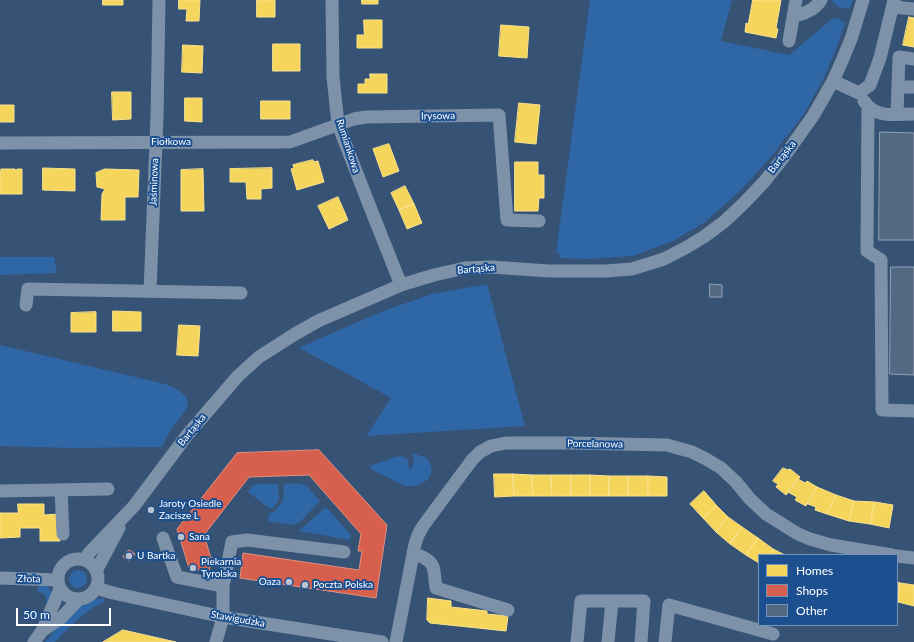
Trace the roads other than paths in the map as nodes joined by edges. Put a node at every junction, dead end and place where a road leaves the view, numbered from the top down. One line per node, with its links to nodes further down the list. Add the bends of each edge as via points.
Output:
1 (159, 0): 20 (street, Jaśminowa)
2 (332, 0): 18 (street, Rumiankowa, via 333,78)
3 (796, 0): 8 (street)
4 (821, 0): 8 (street, via 804,14)
5 (863, 0): 11 (street, Bartąska, via 851,39)
6 (893, 4): 7 (street); 14 (street, via 880,58 870,86)
7 (914, 9)
8 (794, 16): 9 (street)
9 (789, 41)
10 (914, 59): 12 (street, via 899,57)
11 (833, 81): 14 (street); 22 (street, Bartąska, via 801,133 764,182 743,204 705,236 664,259 632,269 606,271 465,268)
12 (898, 87): 13 (street); 16 (street)
13 (914, 87)
14 (859, 93): 15 (street)
15 (868, 106): 16 (street, via 878,113); 26 (street, via 867,251 881,260 882,410)
16 (897, 114): 17 (street)
17 (914, 114)
18 (338, 124): 20 (street, Fiołkowa, via 290,142); 21 (street, Irysowa, via 366,117 499,115 507,220); 22 (street, Rumiankowa)
19 (0, 143): 20 (street, Fiołkowa)
20 (156, 143): 23 (street, Jaśminowa)
21 (539, 221)
22 (401, 285): 30 (street, Bartąska, via 318,321 259,357 238,376 188,434)
23 (150, 291): 24 (street); 25 (street, via 28,289)
24 (241, 292)
25 (26, 305)
26 (914, 411)
27 (108, 489): 28 (street)
28 (61, 490): 29 (street); 31 (street)
29 (0, 491)
30 (128, 512): 38 (street, Bartąska); 39 (street, Bartąska)
31 (63, 534)
32 (163, 538): 42 (street, via 177,577)
33 (344, 552): 42 (street, via 233,538)
34 (413, 553): 35 (street, Porcelanowa, via 423,526 480,452 491,446 506,443 555,443 666,445 692,452 721,468 766,514 798,534 831,545); 46 (street, via 430,562 434,569 436,588); 53 (street, Porcelanowa)
35 (886, 554)
36 (898, 556): 37 (street)
37 (914, 558)
38 (84, 560): 39 (street); 41 (street, via 76,559 64,565 59,572)
39 (96, 571): 43 (street, Bartąska)
40 (0, 578): 41 (street, Złota, via 36,579)
41 (59, 584): 44 (street, via 68,597); 48 (street)
42 (223, 586): 47 (street)
43 (96, 588): 44 (street, via 87,597); 47 (street, Stawigudzka)
44 (79, 599): 48 (street, via 61,618)
45 (612, 601): 54 (street, via 580,601); 55 (street); 56 (street, via 644,601)
46 (508, 610)
47 (223, 618): 51 (street); 52 (street, Stawigudzka)
48 (42, 631): 50 (street)
49 (773, 634): 57 (street, via 669,605)
50 (34, 642)
51 (216, 642)
52 (382, 642)
53 (396, 642)
54 (577, 642)
55 (608, 642)
56 (641, 642)
57 (665, 642)

